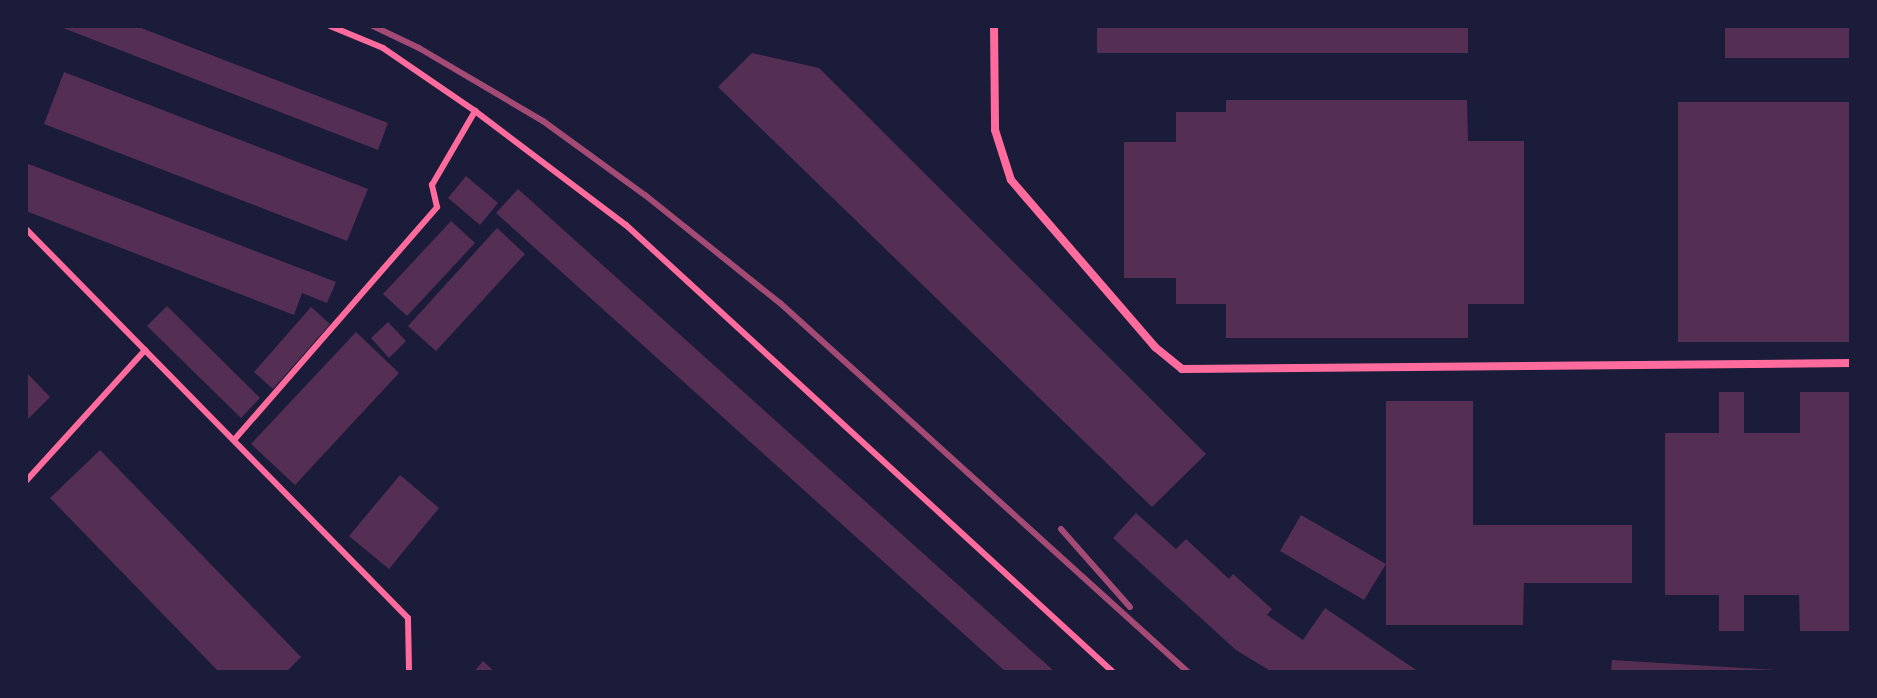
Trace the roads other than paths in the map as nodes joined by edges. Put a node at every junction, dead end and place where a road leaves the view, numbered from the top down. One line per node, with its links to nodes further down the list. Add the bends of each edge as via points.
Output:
1 (330, 26): 3 (lane, via 383,48)
2 (994, 26): 6 (street, via 995,130 1011,180 1155,347 1182,369)
3 (475, 111): 7 (lane, via 432,185 437,207); 10 (lane, via 626,225)
4 (26, 229): 5 (lane)
5 (145, 350): 7 (lane); 8 (lane)
6 (1851, 363)
7 (234, 440): 9 (lane, via 408,618)
8 (26, 481)
9 (409, 672)
10 (1113, 672)

